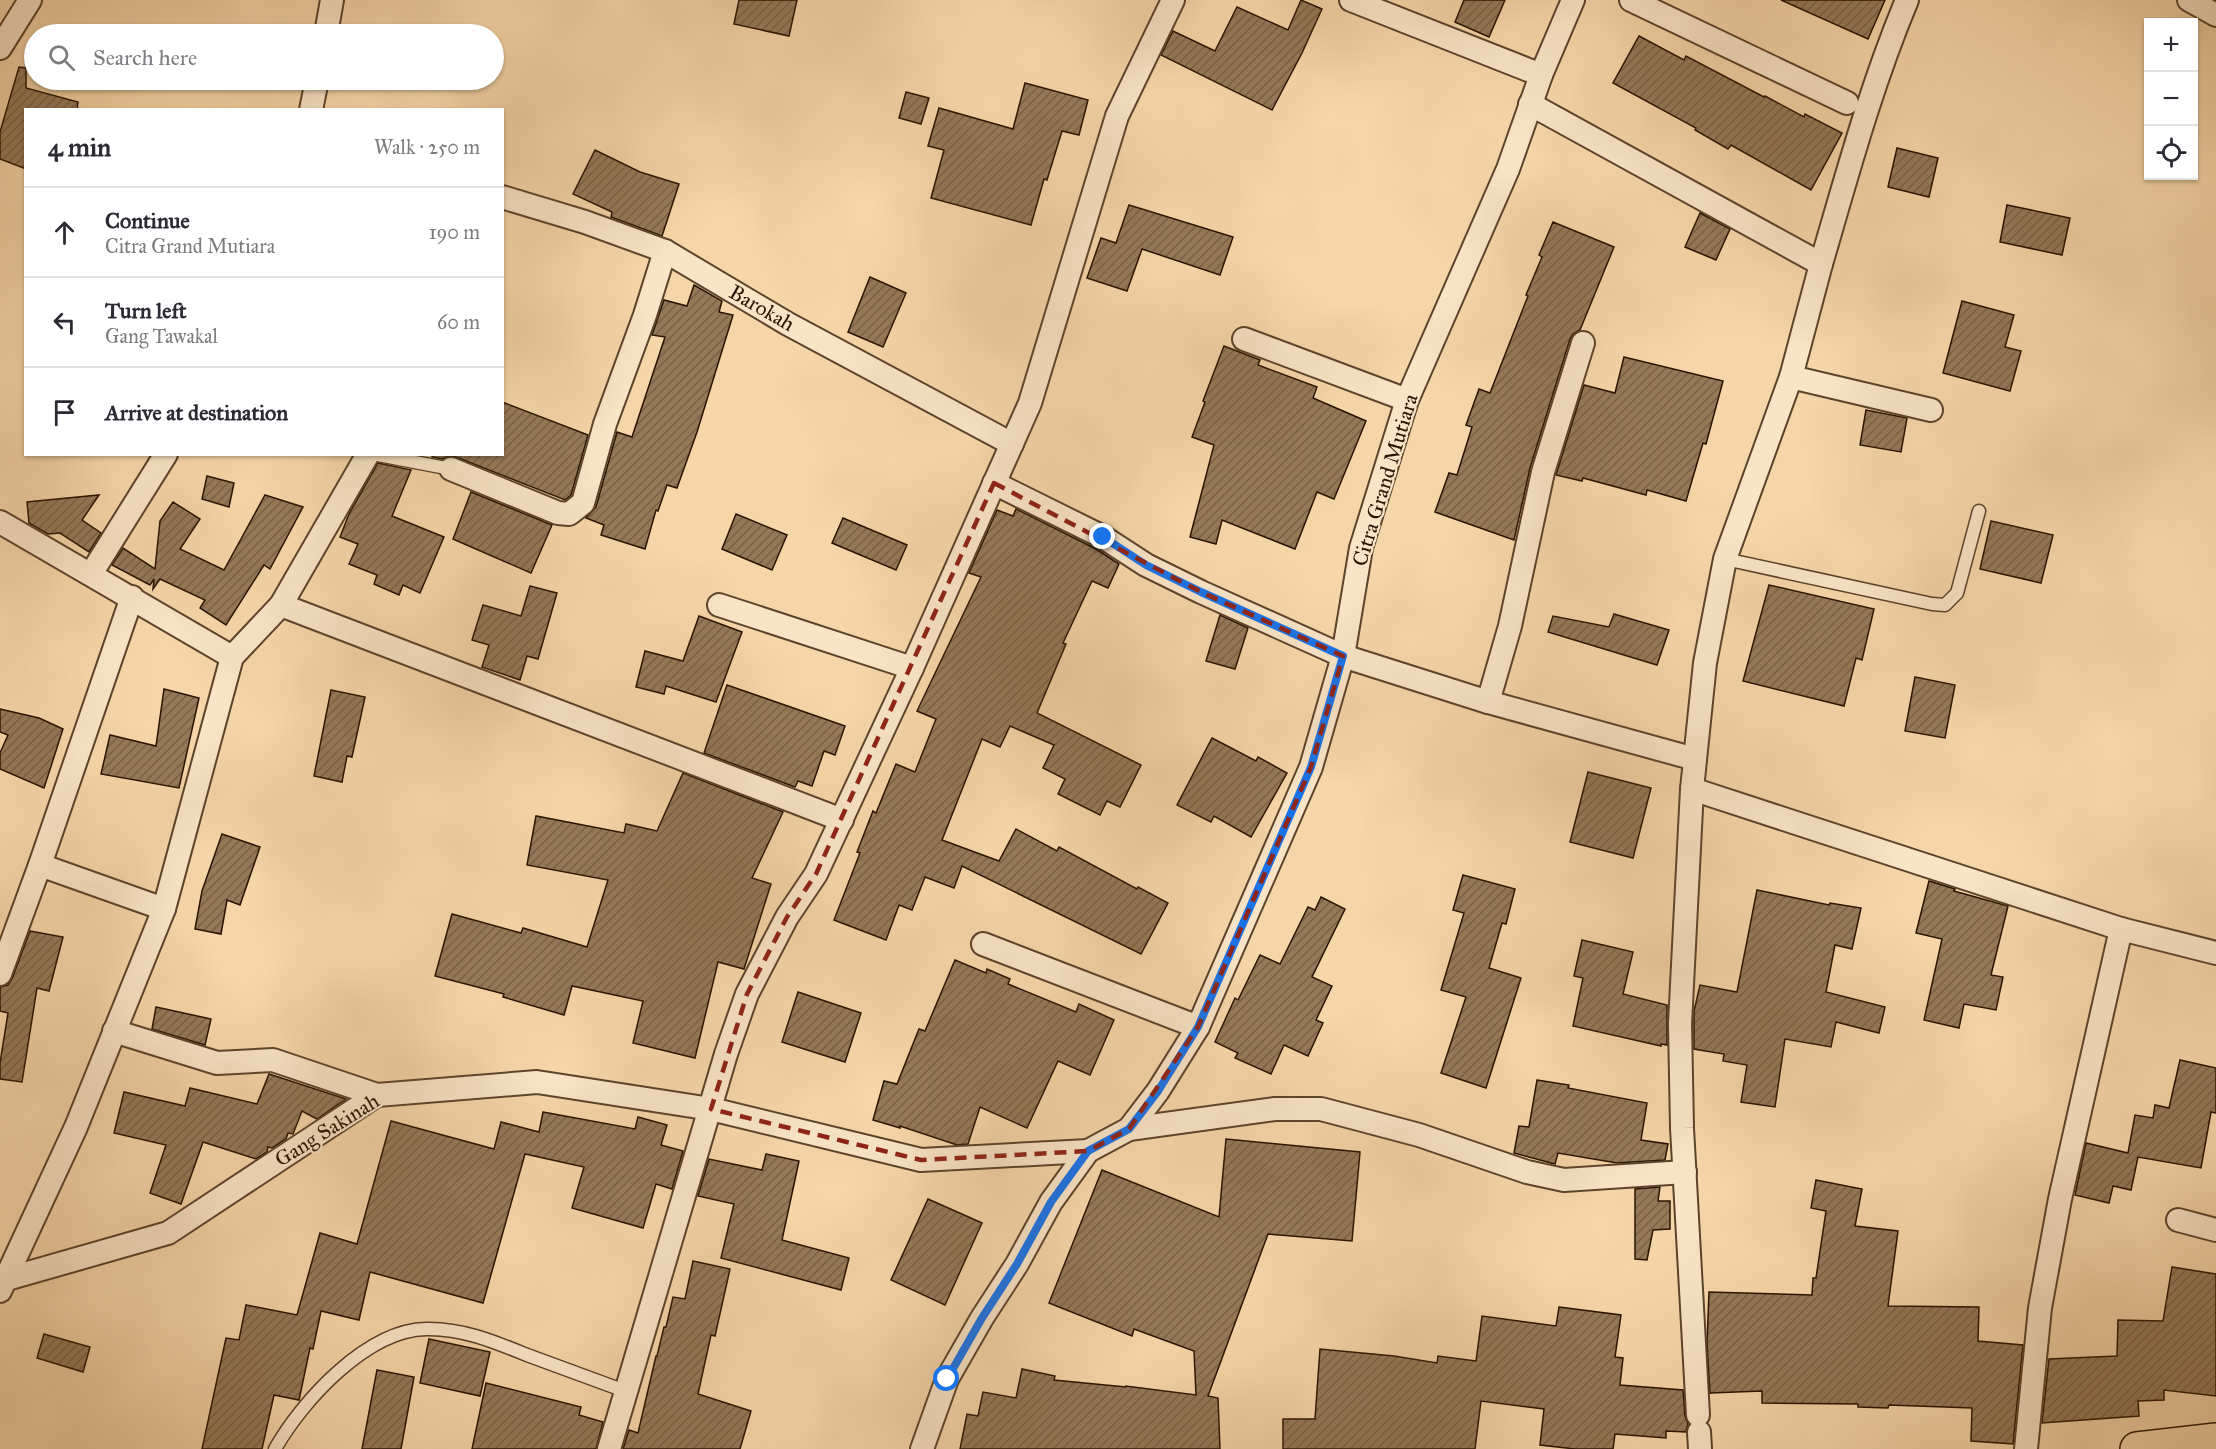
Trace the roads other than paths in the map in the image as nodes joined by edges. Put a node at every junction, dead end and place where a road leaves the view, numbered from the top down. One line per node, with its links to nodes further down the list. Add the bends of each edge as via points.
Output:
1 (30, 0): 11 (street)
2 (332, 0): 10 (street)
3 (1173, 0): 25 (street, via 1117,116 1030,403)
4 (1351, 0): 12 (street)
5 (1573, 0): 12 (street, Citra Grand Mutiara)
6 (1631, 0): 14 (street)
7 (1907, 0): 19 (street, via 1859,132)
8 (2190, 0): 9 (street)
9 (2216, 15)
10 (328, 24)
11 (0, 48)
12 (1540, 75): 15 (street, Citra Grand Mutiara)
13 (315, 90): 16 (street)
14 (1847, 103)
15 (1530, 104): 19 (street); 23 (street, Citra Grand Mutiara, via 1508,169)
16 (311, 108)
17 (504, 198): 18 (street, Barokah)
18 (665, 251): 25 (street, Barokah, via 788,324); 29 (street, via 605,424 583,503 569,514 558,513)
19 (1821, 264): 22 (street)
20 (1245, 339): 23 (street)
21 (1583, 343): 41 (street, via 1543,472 1510,626)
22 (1791, 377): 24 (street); 33 (street)
23 (1407, 400): 38 (street, Citra Grand Mutiara, via 1361,548)
24 (1931, 411)
25 (1012, 444): 30 (street)
26 (165, 456): 34 (street)
27 (367, 456): 37 (street)
28 (383, 456): 29 (lane)
29 (451, 469)
30 (994, 483): 38 (street, via 1103,537 1146,565); 40 (street)
31 (1979, 511): 33 (lane, via 1957,593 1945,605)
32 (0, 522): 34 (street)
33 (1725, 559): 42 (street, via 1705,663)
34 (91, 574): 35 (street)
35 (132, 597): 39 (street); 45 (street)
36 (719, 604): 40 (street)
37 (281, 605): 39 (street); 44 (street)
38 (1343, 656): 41 (street); 51 (street, Citra Grand Mutiara, via 1311,767)
39 (232, 657): 46 (street)
40 (912, 668): 44 (street)
41 (1488, 702): 42 (street)
42 (1695, 759): 43 (street)
43 (1692, 789): 47 (street); 57 (street, via 1680,1024)
44 (842, 820): 54 (street, via 816,874 787,917 747,994)
45 (40, 865): 46 (street); 50 (street)
46 (164, 909): 52 (street)
47 (2121, 929): 49 (street); 67 (street, via 2060,1199 2040,1308)
48 (983, 944): 51 (street)
49 (2216, 953)
50 (0, 974)
51 (1198, 1027): 55 (street, Citra Grand Mutiara)
52 (114, 1030): 53 (street, via 217,1063 273,1060); 60 (street, via 76,1126)
53 (377, 1095): 54 (street, Gang Sakinah, via 537,1082); 60 (street, Gang Sakinah, via 168,1233)
54 (711, 1109): 56 (street, Gang Sakinah, via 921,1160); 61 (street)
55 (1129, 1129): 56 (street, Citra Grand Mutiara); 57 (street, via 1275,1109 1321,1109 1564,1180)
56 (1088, 1151): 66 (street, Citra Grand Mutiara, via 1051,1202 947,1379)
57 (1685, 1172): 62 (street)
58 (2178, 1220): 59 (street)
59 (2216, 1230)
60 (1, 1284)
61 (625, 1391): 64 (lane, via 470,1333 425,1329 399,1335 348,1362 299,1413); 65 (street)
62 (1699, 1432)
63 (2216, 1440): 68 (highway)
64 (275, 1449)
65 (609, 1449)
66 (922, 1449)
67 (2026, 1449)
68 (2137, 1449)

